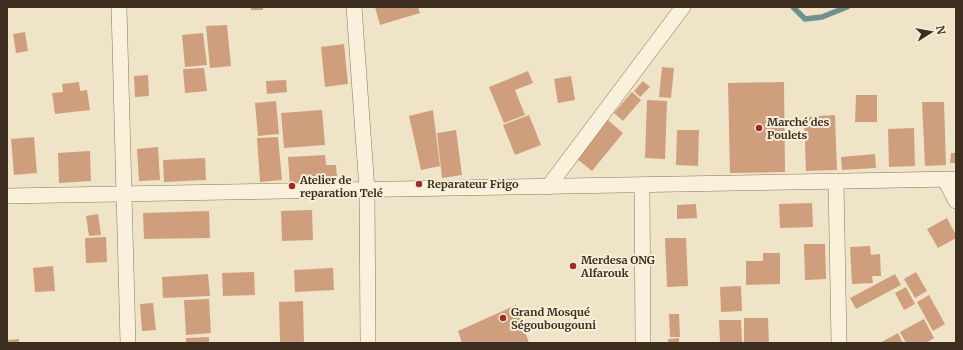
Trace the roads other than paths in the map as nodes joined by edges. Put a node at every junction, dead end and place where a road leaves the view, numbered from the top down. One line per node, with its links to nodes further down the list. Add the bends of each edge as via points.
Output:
1 (119, 7): 9 (street)
2 (354, 7): 8 (street)
3 (683, 7): 7 (street)
4 (950, 180): 5 (street); 11 (street)
5 (836, 182): 6 (street); 15 (street)
6 (642, 186): 7 (street); 14 (street)
7 (548, 187): 8 (street)
8 (367, 190): 9 (street); 13 (street)
9 (124, 193): 10 (street); 12 (street)
10 (7, 196)
11 (956, 201)
12 (128, 343)
13 (368, 343)
14 (643, 343)
15 (839, 343)

